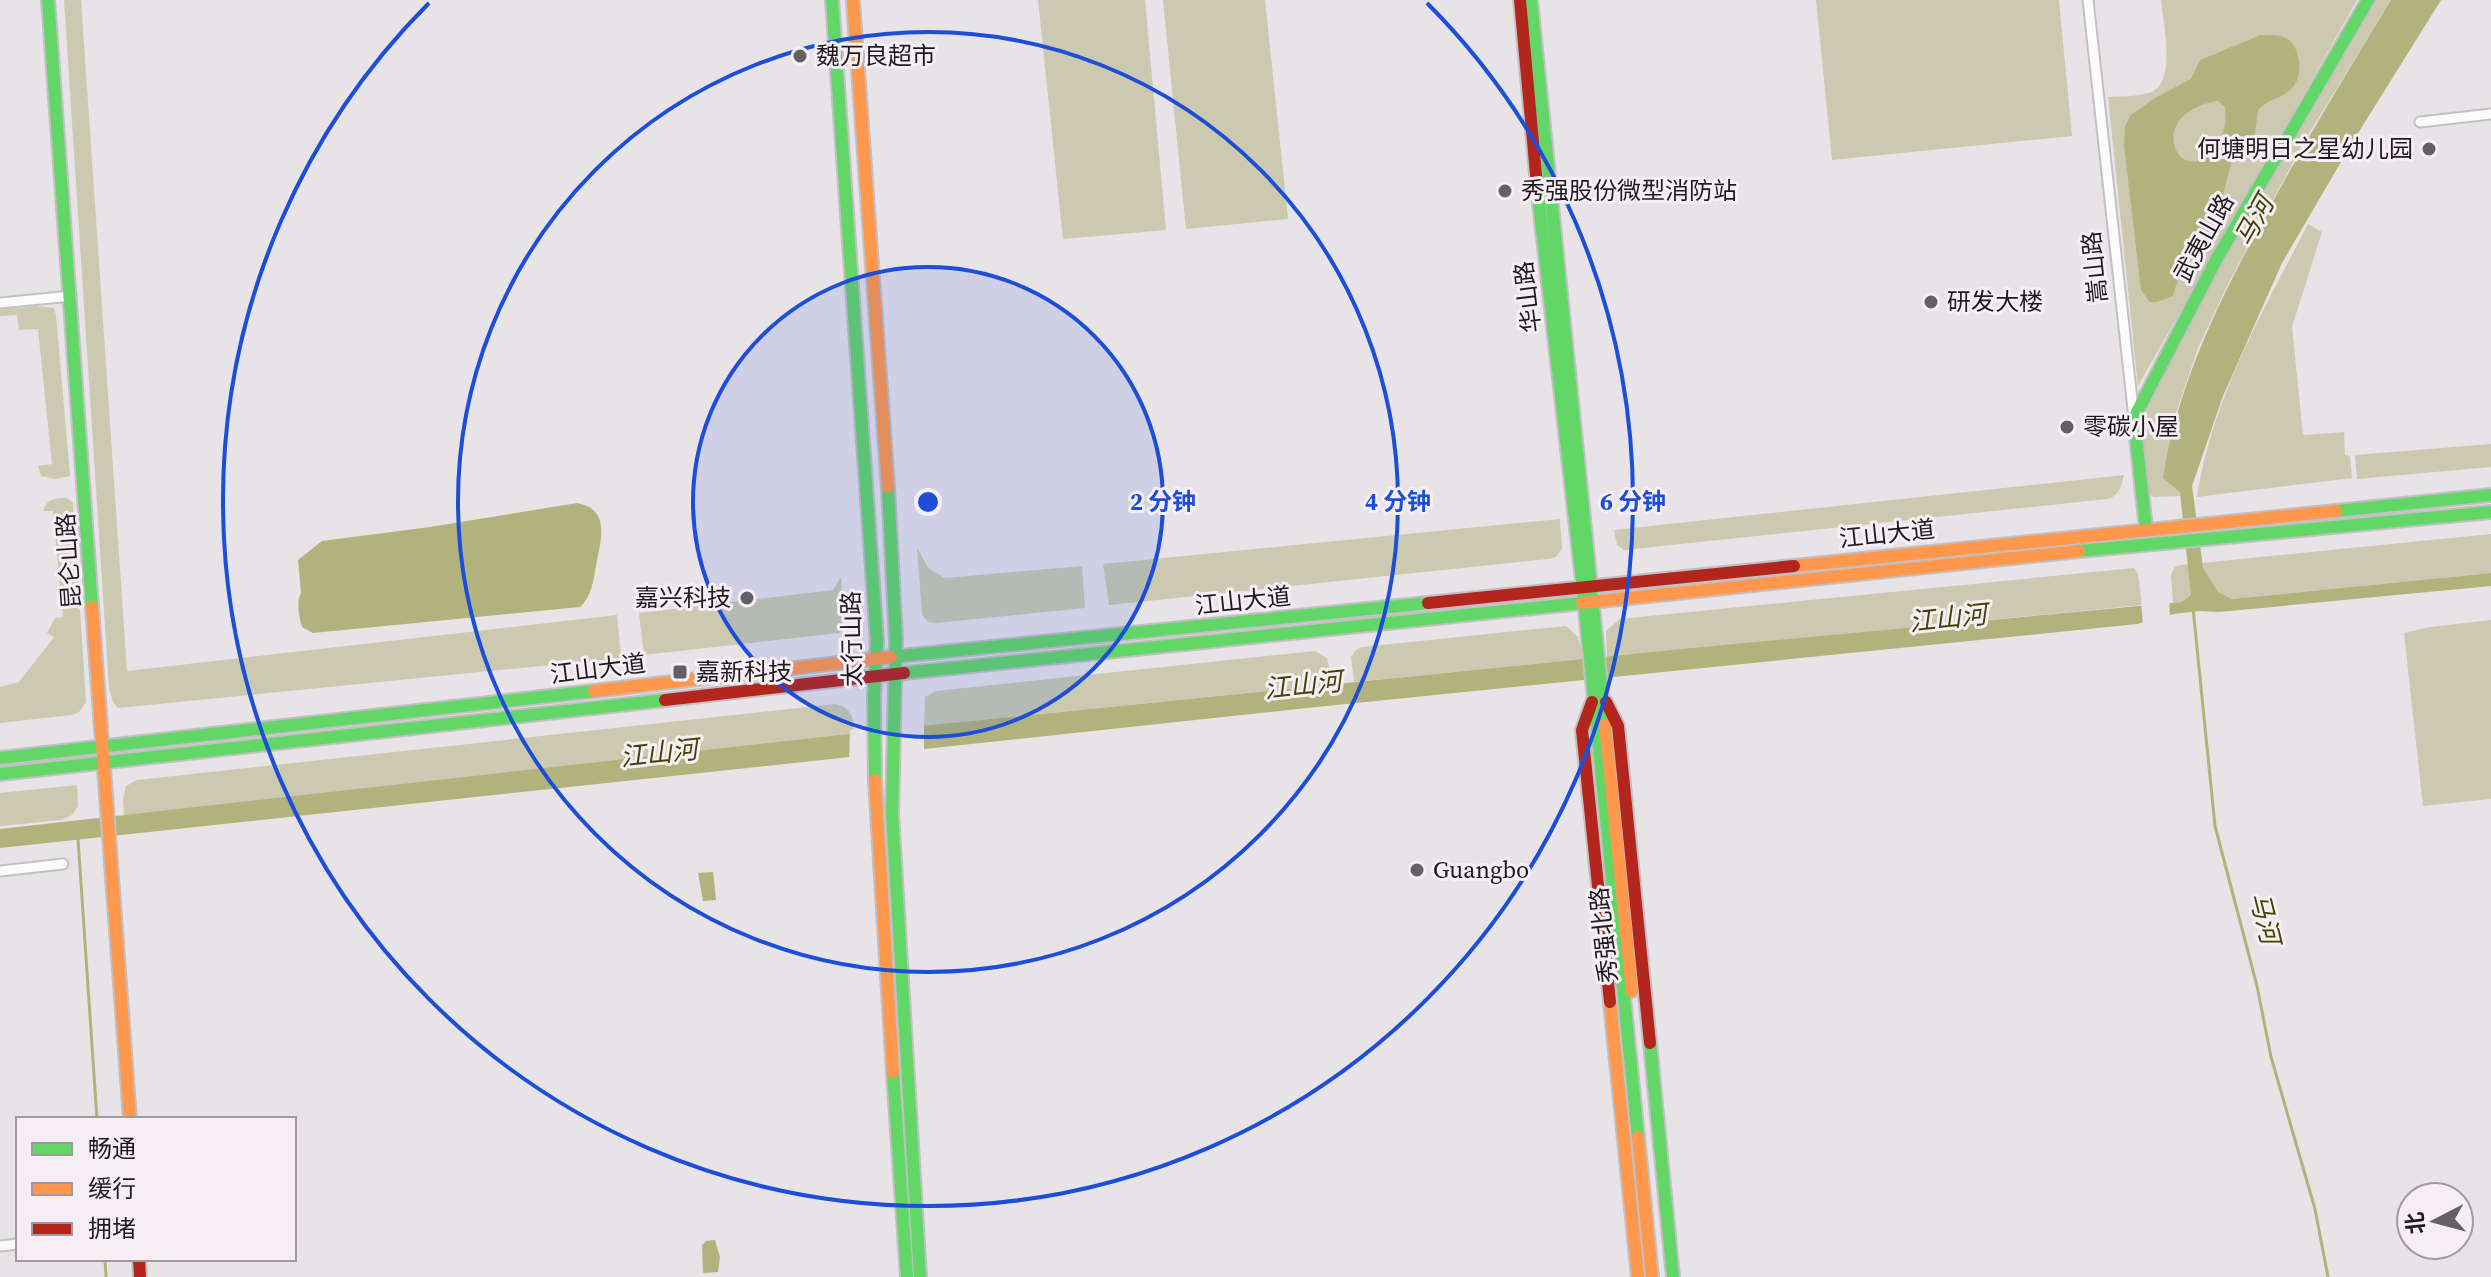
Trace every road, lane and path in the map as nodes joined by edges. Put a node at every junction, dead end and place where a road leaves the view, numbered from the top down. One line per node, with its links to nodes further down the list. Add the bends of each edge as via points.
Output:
1 (48, 0): 10 (street, 昆仑山路)
2 (832, 0): 19 (street, 太行山路)
3 (853, 0): 18 (street, 太行山路)
4 (1520, 0): 16 (street, 华山路, via 1540,212)
5 (1531, 0): 16 (street, 华山路)
6 (2088, 0): 12 (street, 嵩山路)
7 (2368, 0): 12 (street, 武夷山路, via 2216,260)
8 (2491, 114): 9 (street)
9 (2420, 122)
10 (71, 296): 11 (street); 23 (street, 昆仑山路)
11 (0, 303)
12 (2134, 418): 15 (street, 嵩山路)
13 (2491, 495): 15 (street, 江山大道)
14 (2491, 512): 17 (street, 江山大道)
15 (2146, 529): 16 (street, 江山大道)
16 (1588, 589): 17 (street, 秀强北路); 18 (street, 江山大道)
17 (1589, 603): 20 (street, 江山大道); 22 (street, 秀强北路)
18 (896, 657): 19 (street, 江山大道); 20 (street, 太行山路)
19 (876, 659): 21 (street, 太行山路); 23 (street, 江山大道)
20 (896, 674): 21 (street, 江山大道); 31 (street, 太行山路, via 892,814)
21 (875, 677): 25 (street, 江山大道); 30 (street, 太行山路, via 875,815)
22 (1598, 693): 32 (street, via 1582,730); 33 (street, 秀强北路); 34 (street, 秀强北路); 35 (street, via 1618,726)
23 (104, 748): 24 (street, 江山大道); 25 (street, 昆仑山路)
24 (0, 758)
25 (106, 764): 26 (street, 江山大道); 29 (street, 昆仑山路)
26 (0, 774)
27 (63, 864): 28 (street)
28 (0, 871)
29 (130, 1117)
30 (907, 1277)
31 (920, 1277)
32 (1638, 1277)
33 (1652, 1277)
34 (1660, 1277)
35 (1673, 1277)

